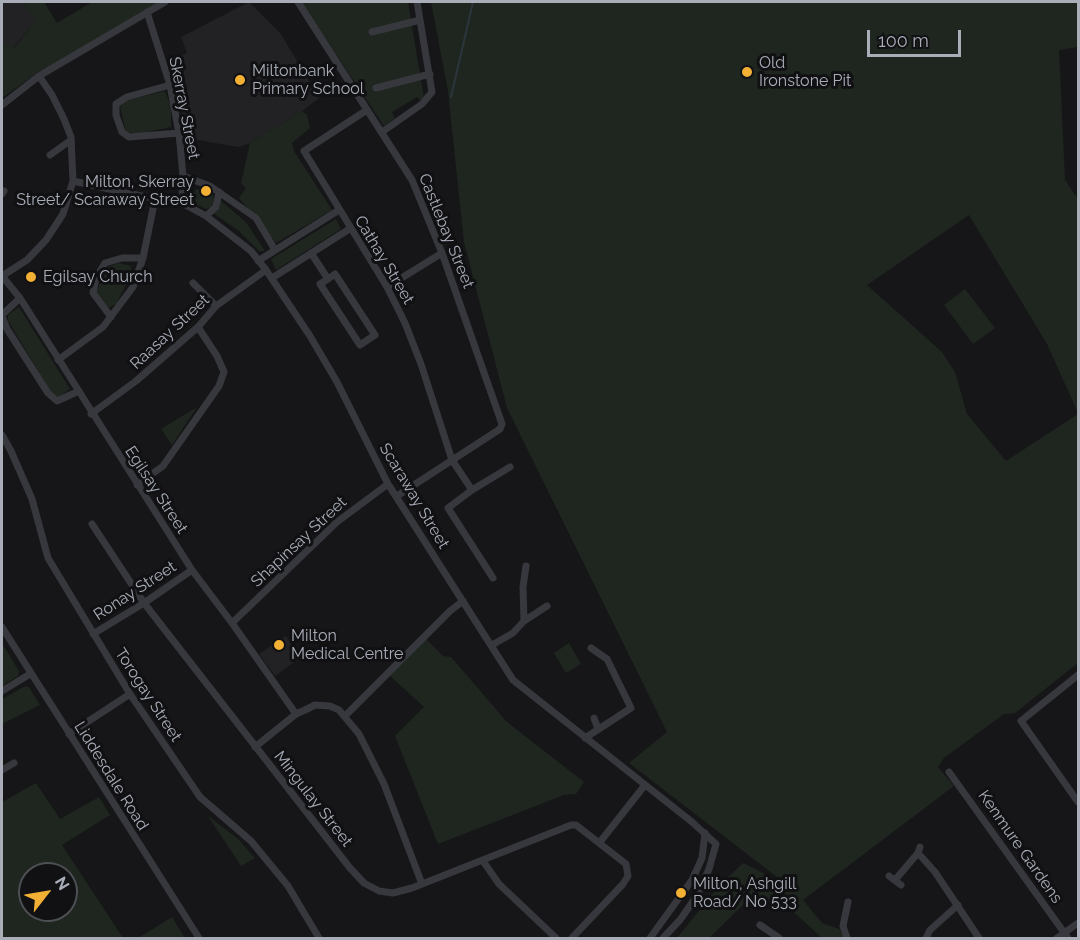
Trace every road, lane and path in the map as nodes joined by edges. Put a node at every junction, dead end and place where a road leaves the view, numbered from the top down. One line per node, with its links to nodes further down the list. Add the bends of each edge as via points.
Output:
1 (165, 2): 4 (street)
2 (298, 2): 12 (street, Castlebay Street)
3 (417, 2): 5 (street)
4 (147, 12): 8 (street); 9 (street, Skerray Street)
5 (420, 20): 6 (street); 7 (street)
6 (372, 32)
7 (430, 74): 10 (street); 13 (street, via 432,92 422,104)
8 (39, 76): 11 (street); 15 (street, via 52,94)
9 (170, 85): 14 (street, Skerray Street); 14 (street, via 127,97 116,104 116,115 122,132 129,138)
10 (376, 88)
11 (2, 105)
12 (367, 110): 13 (street, Castlebay Street); 22 (street, Cathay Street, via 304,151)
13 (382, 132): 27 (street, Castlebay Street, via 412,180)
14 (179, 133): 17 (street, Skerray Street)
15 (71, 140): 16 (street); 18 (street)
16 (50, 155)
17 (183, 176): 19 (street, Skerray Street); 21 (street, Skerray Street)
18 (73, 181): 20 (street, Scaraway Street); 31 (street, via 63,214 50,234 27,260)
19 (219, 192): 23 (street, via 216,207); 25 (street, Skerray Street, via 256,218)
20 (155, 199): 21 (street, Scaraway Street); 28 (street)
21 (182, 203): 23 (street, Scaraway Street)
22 (339, 210): 24 (street, Cathay Street); 25 (street)
23 (206, 216): 29 (street, Scaraway Street)
24 (351, 228): 26 (street); 35 (street, Cathay Street)
25 (274, 250): 29 (street)
26 (311, 253): 32 (street); 33 (street)
27 (442, 253): 35 (street); 45 (street, Castlebay Street, via 502,424)
28 (143, 258): 39 (street, via 133,287); 39 (street, via 105,263 96,278 93,293)
29 (258, 261): 30 (street, Scaraway Street)
30 (266, 270): 32 (street, Scaraway Street); 37 (street, Raasay Street)
31 (2, 276): 36 (street, Egilsay Street)
32 (272, 278): 47 (street, Scaraway Street, via 337,382)
33 (328, 279): 33 (street, via 335,274 375,335 360,345 320,284)
34 (193, 283): 37 (street)
35 (387, 287): 45 (street, Cathay Street, via 422,364)
36 (20, 298): 38 (street); 41 (street, Egilsay Street)
37 (216, 306): 40 (street, Raasay Street)
38 (2, 316): 42 (street, via 48,393 57,401)
39 (111, 317): 41 (street)
40 (198, 327): 43 (street, Raasay Street); 48 (street, via 224,372 219,386 163,466)
41 (58, 360): 42 (street, Egilsay Street)
42 (79, 391): 43 (street, Egilsay Street)
43 (91, 414): 48 (street, Egilsay Street)
44 (2, 435): 61 (street, Torogay Street, via 32,499 48,558)
45 (452, 460): 49 (street, Cathay Street); 50 (street)
46 (510, 467): 49 (street)
47 (388, 484): 50 (street, Scaraway Street); 59 (street, Shapinsay Street, via 337,522)
48 (137, 485): 53 (street, Egilsay Street)
49 (472, 490): 54 (street, via 448,508)
50 (397, 496): 55 (street, Scaraway Street)
51 (92, 524): 56 (street, Mingulay Street)
52 (526, 566): 58 (street)
53 (192, 570): 56 (street, Ronay Street); 59 (street, Egilsay Street)
54 (493, 578)
55 (463, 601): 62 (street, Scaraway Street); 69 (street)
56 (144, 603): 61 (street, Ronay Street); 74 (street, Mingulay Street)
57 (547, 606): 58 (street)
58 (524, 621): 62 (street)
59 (232, 623): 68 (street, Egilsay Street)
60 (2, 627): 64 (street, Liddesdale Road)
61 (93, 634): 67 (street, Torogay Street)
62 (492, 645): 73 (street, Scaraway Street, via 517,684)
63 (591, 648): 71 (street, via 607,659 631,708)
64 (30, 674): 66 (street); 72 (street, Liddesdale Road)
65 (1078, 675): 79 (street, via 1021,721)
66 (2, 691)
67 (130, 694): 72 (street); 91 (street, Torogay Street, via 200,797 251,841 288,886)
68 (296, 714): 69 (street, via 315,705 330,706); 74 (street)
69 (345, 716): 84 (street, via 359,734 384,784)
70 (594, 718): 71 (street)
71 (598, 729): 73 (street)
72 (69, 734): 90 (street, Liddesdale Road)
73 (585, 738): 78 (street, Scaraway Street)
74 (255, 747): 84 (street, Mingulay Street, via 364,882 379,891 393,893)
75 (14, 763): 76 (street)
76 (2, 770)
77 (949, 772): 89 (street, Kenmure Gardens)
78 (645, 785): 80 (street, Scaraway Street); 81 (street)
79 (1078, 802)
80 (705, 833): 94 (street, via 702,858 692,880); 95 (street, via 716,844 709,869 698,894)
81 (600, 842): 82 (street, Mingulay Street, via 581,827 571,825); 93 (street, via 626,864 628,876)
82 (483, 861): 84 (street, Mingulay Street); 92 (street, via 499,884)
83 (895, 880): 86 (street, via 919,850)
84 (422, 884)
85 (848, 902): 97 (street, via 843,926)
86 (957, 905): 98 (street, via 930,930); 99 (street)
87 (1078, 923): 89 (street)
88 (760, 925): 96 (street)
89 (1066, 936): 100 (street)
90 (199, 939)
91 (319, 939)
92 (556, 939)
93 (572, 939)
94 (650, 939)
95 (663, 939)
96 (779, 939)
97 (847, 939)
98 (926, 939)
99 (979, 939)
100 (1057, 939)

